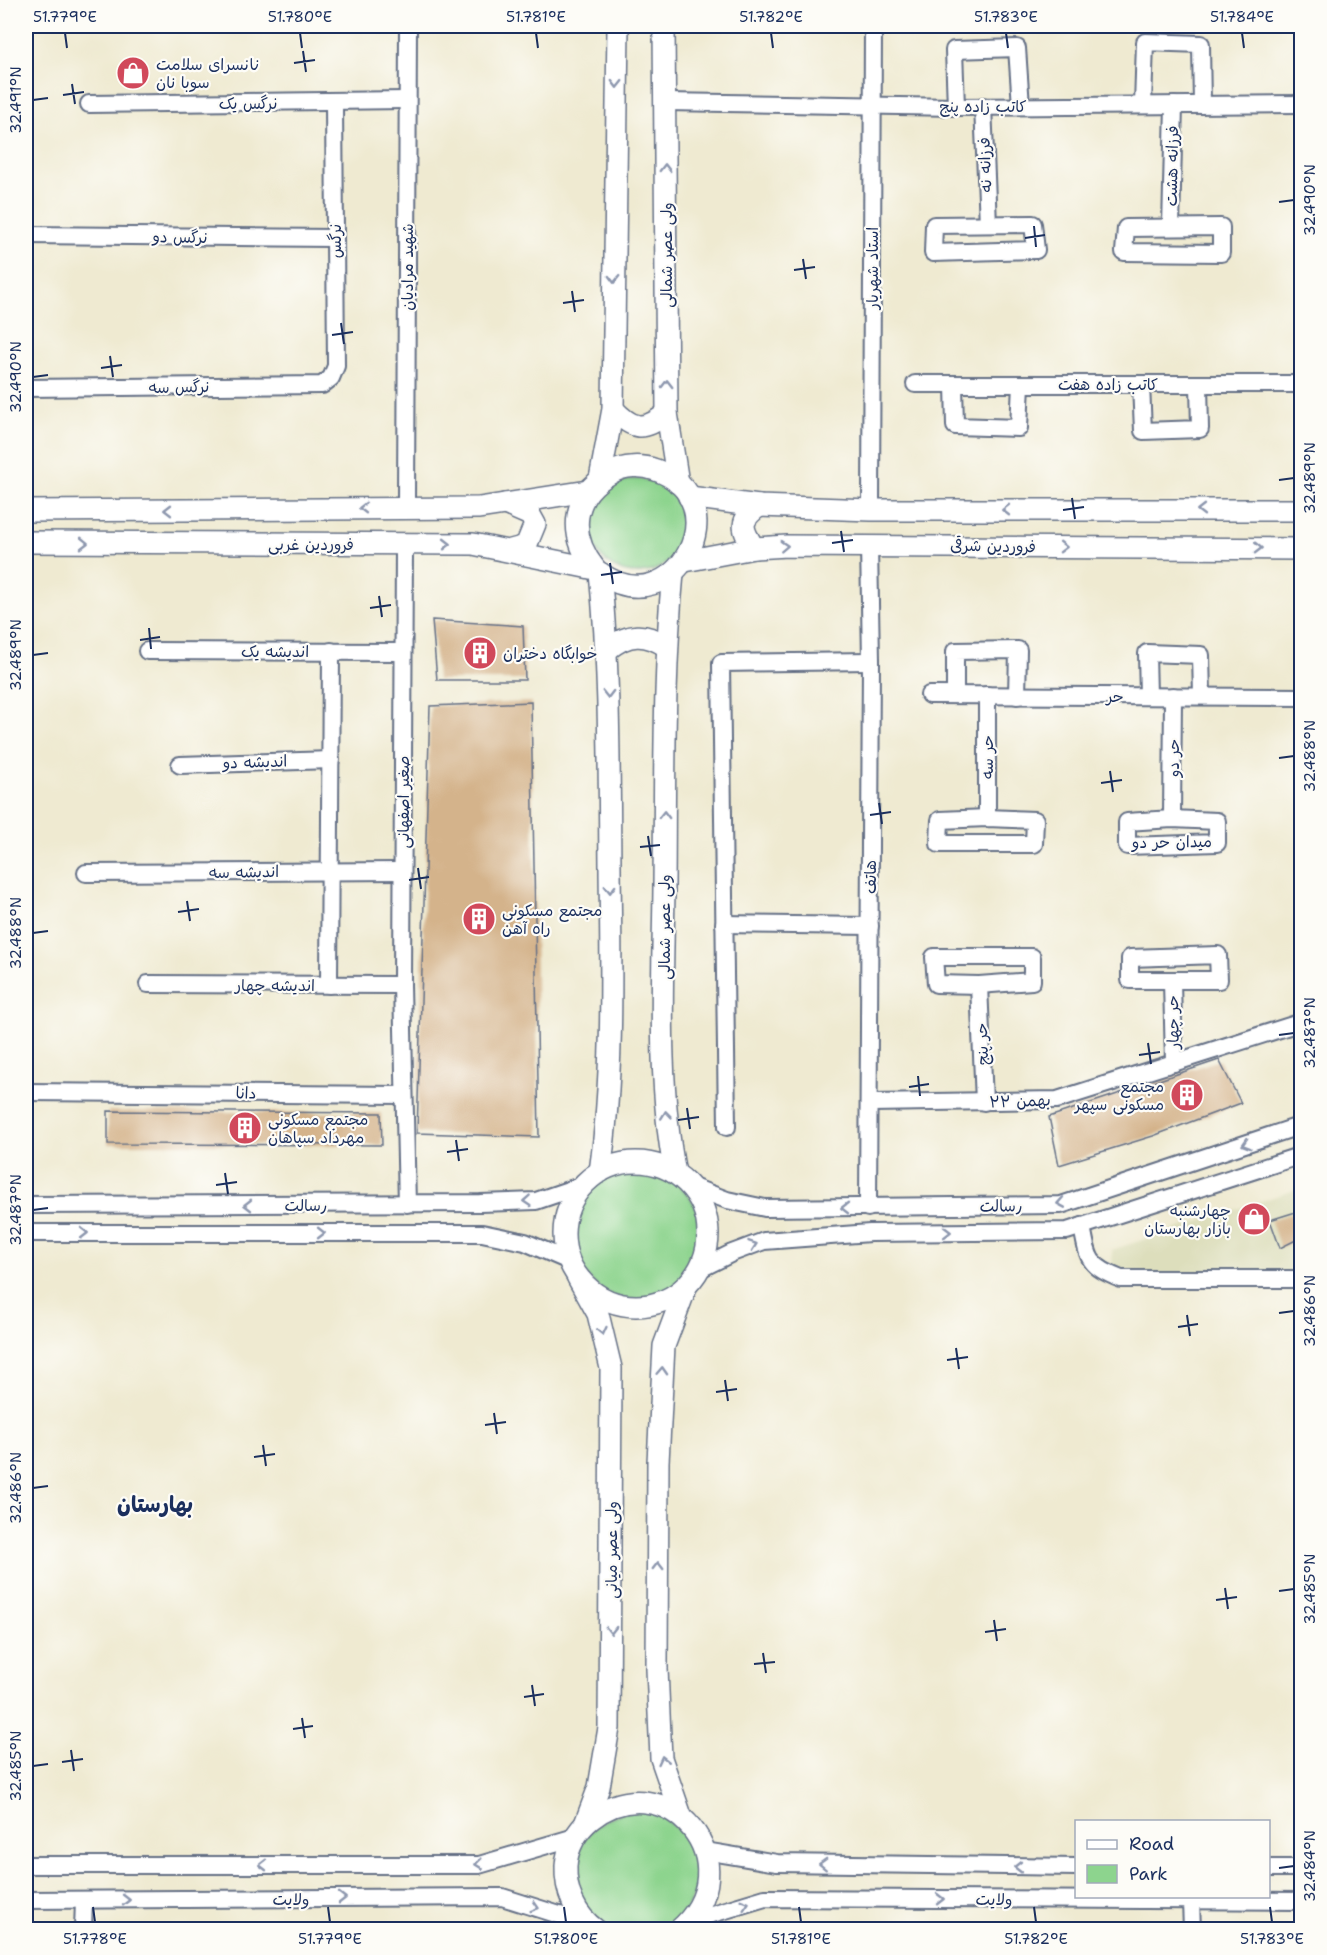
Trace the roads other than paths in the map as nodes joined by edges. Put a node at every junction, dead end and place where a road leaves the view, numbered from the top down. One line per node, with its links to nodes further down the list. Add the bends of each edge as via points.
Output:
1 (408, 26): 5 (street, شهید مرادیان)
2 (618, 26): 29 (main road, one-way to 29)
3 (664, 26): 6 (main road, ولی عصر شمالی)
4 (873, 26): 13 (street, استاد شهریار)
5 (407, 100): 7 (street, نرگس یک); 35 (street, شهید مرادیان)
6 (665, 102): 13 (street, کاتب زاده پنج); 30 (main road, ولی عصر شمالی, one-way to 6)
7 (334, 103): 8 (street, نرگس یک); 20 (street, نرگس)
8 (88, 104)
9 (1302, 104): 12 (street, کاتب زاده پنج)
10 (1143, 105): 11 (street, کاتب زاده پنج); 12 (street, via 1145,42 1201,44); 15 (street, کاتب زاده پنج)
11 (1174, 105): 12 (street, کاتب زاده پنج); 18 (street, فرزانه هشت)
12 (1202, 105)
13 (872, 106): 16 (street, کاتب زاده پنج); 36 (street, استاد شهریار)
14 (983, 106): 15 (street, کاتب زاده پنج); 16 (street, کاتب زاده پنج); 17 (street, فرزانه نه)
15 (1021, 106): 16 (street, via 1017,48 954,50)
16 (956, 107)
17 (988, 224): 17 (street, via 934,225 933,253 1036,250 1033,224)
18 (1171, 226): 18 (street, via 1126,228 1124,252 1221,253 1221,227)
19 (26, 235): 20 (street, نرگس دو)
20 (335, 238): 21 (street, نرگس, via 336,366)
21 (331, 378): 28 (street, نرگس سه, via 322,385)
22 (915, 384): 23 (street, کاتب زاده هفت)
23 (954, 384): 24 (street, کاتب زاده هفت); 24 (street, via 955,426 1019,428)
24 (1021, 384): 25 (street, کاتب زاده هفت)
25 (1141, 384): 26 (street, کاتب زاده هفت); 26 (street, via 1143,432 1200,429)
26 (1199, 384): 27 (street, کاتب زاده هفت)
27 (1302, 384)
28 (26, 388)
29 (613, 410): 30 (main road, via 637,427 652,425); 31 (main road)
30 (667, 413): 32 (main road, ولی عصر شمالی)
31 (594, 485): 32 (main road, via 615,471 640,467 665,473); 33 (main road); 46 (main road, via 580,506 577,523 584,556)
32 (684, 490): 34 (main road); 45 (main road, via 695,513 696,530 693,546)
33 (504, 504): 35 (main road); 44 (main road, via 530,515 536,524 526,546)
34 (759, 506): 36 (main road); 42 (main road, via 746,515 743,523)
35 (406, 508): 38 (main road, one-way to 38)
36 (871, 510): 37 (main road, one-way to 36)
37 (1302, 510)
38 (26, 511)
39 (26, 542): 40 (main road, فروردین غربی, one-way to 40)
40 (404, 544): 44 (main road, فروردین غربی, one-way to 44, via 473,544); 51 (street, صغیر اصفهانی)
41 (869, 545): 42 (main road, فروردین شرقی, one-way to 41); 43 (main road, فروردین شرقی, one-way to 43); 52 (street, هاتف)
42 (754, 548): 45 (main road, فروردین شرقی)
43 (1302, 549)
44 (511, 550): 46 (main road, فروردین غربی)
45 (679, 567): 46 (main road, via 658,582 642,586 625,585); 47 (main road, ولی عصر شمالی)
46 (598, 571): 48 (main road)
47 (666, 646): 48 (main road, via 652,637 636,634); 85 (main road, ولی عصر شمالی, one-way to 47, via 665,1108)
48 (608, 649): 84 (main road, one-way to 84, via 610,919 606,1126)
49 (147, 651): 50 (street, اندیشه یک)
50 (331, 651): 51 (street, اندیشه یک); 61 (street)
51 (404, 652): 66 (street, صغیر اصفهانی)
52 (871, 661): 68 (street, via 721,663); 69 (street, هاتف)
53 (929, 695): 54 (street, حر)
54 (954, 695): 55 (street, حر); 56 (street, via 955,651 1018,650)
55 (987, 695): 56 (street, حر); 63 (street, حر سه)
56 (1017, 696): 57 (street, حر)
57 (1148, 696): 58 (street, حر); 59 (street, via 1147,653 1201,655)
58 (1173, 696): 59 (street, حر); 64 (street, حر دو)
59 (1202, 696): 60 (street, حر)
60 (1302, 697)
61 (331, 760): 62 (street, اندیشه دو); 65 (street)
62 (180, 765)
63 (987, 818): 63 (street, via 1035,820 1034,844 939,844 940,820)
64 (1172, 819): 64 (street, میدان حر دو, via 1217,820 1217,843 1127,846 1127,822)
65 (330, 871): 66 (street, اندیشه سه); 67 (street, اندیشه سه); 72 (street)
66 (402, 871): 73 (street, صغیر اصفهانی)
67 (86, 873)
68 (724, 924): 69 (street); 82 (street)
69 (870, 926): 80 (street, هاتف)
70 (1172, 981): 70 (street, via 1219,980 1218,955 1130,958 1130,980); 76 (street, حر چهار)
71 (148, 984): 72 (street, اندیشه چهار)
72 (329, 985): 73 (street, اندیشه چهار)
73 (402, 985): 78 (street, صغیر اصفهانی)
74 (979, 985): 74 (street, via 1032,981 1032,957 934,957 936,984); 79 (street, حر پنج)
75 (1302, 1022): 76 (street, ۲۲ بهمن)
76 (1174, 1063): 79 (street, ۲۲ بهمن, via 1058,1100)
77 (26, 1092): 78 (street, دانا)
78 (403, 1095): 87 (street, صغیر اصفهانی)
79 (984, 1102): 80 (street, ۲۲ بهمن)
80 (871, 1103): 89 (street, هاتف)
81 (1302, 1125): 89 (street, رسالت, one-way to 89, via 1061,1205)
82 (727, 1127)
83 (1302, 1155): 90 (street, رسالت)
84 (600, 1172): 85 (main road, via 625,1163 651,1164); 86 (main road)
85 (683, 1180): 89 (street, رسالت, one-way to 85, via 765,1208 727,1200); 92 (main road, via 702,1205 709,1226)
86 (583, 1185): 87 (street, رسالت, one-way to 87, via 536,1201); 93 (main road, via 571,1202 565,1221 564,1241)
87 (407, 1204): 88 (street, رسالت, one-way to 88)
88 (26, 1205)
89 (868, 1208)
90 (1082, 1226): 92 (street, رسالت, one-way to 90, via 765,1241 870,1233 1067,1231); 94 (street, via 1087,1254 1098,1270 1120,1279)
91 (26, 1233): 93 (street, رسالت, one-way to 93, via 482,1233 525,1242)
92 (700, 1269): 95 (main road)
93 (574, 1270): 95 (main road, via 596,1295 618,1305 642,1306 666,1300); 97 (main road, ولی عصر میانی, one-way to 97, via 598,1314 611,1368 609,1728 599,1787)
94 (1302, 1279)
95 (686, 1287): 96 (main road, one-way to 95, via 661,1758 657,1669 658,1474 664,1346)
96 (681, 1816): 97 (main road, via 652,1804 621,1803 602,1811); 98 (main road, via 696,1832)
97 (580, 1830): 99 (street, ولایت, one-way to 99, via 479,1865); 108 (main road, ولی عصر میانی, via 566,1862 566,1876 572,1902)
98 (705, 1851): 100 (street, ولایت, one-way to 98, via 777,1863); 107 (main road, via 705,1895)
99 (26, 1866)
100 (1075, 1867)
101 (1270, 1868): 102 (street)
102 (1302, 1868)
103 (26, 1900): 104 (street, ولایت)
104 (84, 1900): 108 (street, ولایت, one-way to 108, via 502,1897); 109 (street)
105 (1191, 1900): 106 (street, ولایت); 107 (street, ولایت, one-way to 105, via 765,1898); 110 (street)
106 (1302, 1901)
107 (684, 1925)
108 (592, 1927)
109 (83, 1929)
110 (1192, 1929)

